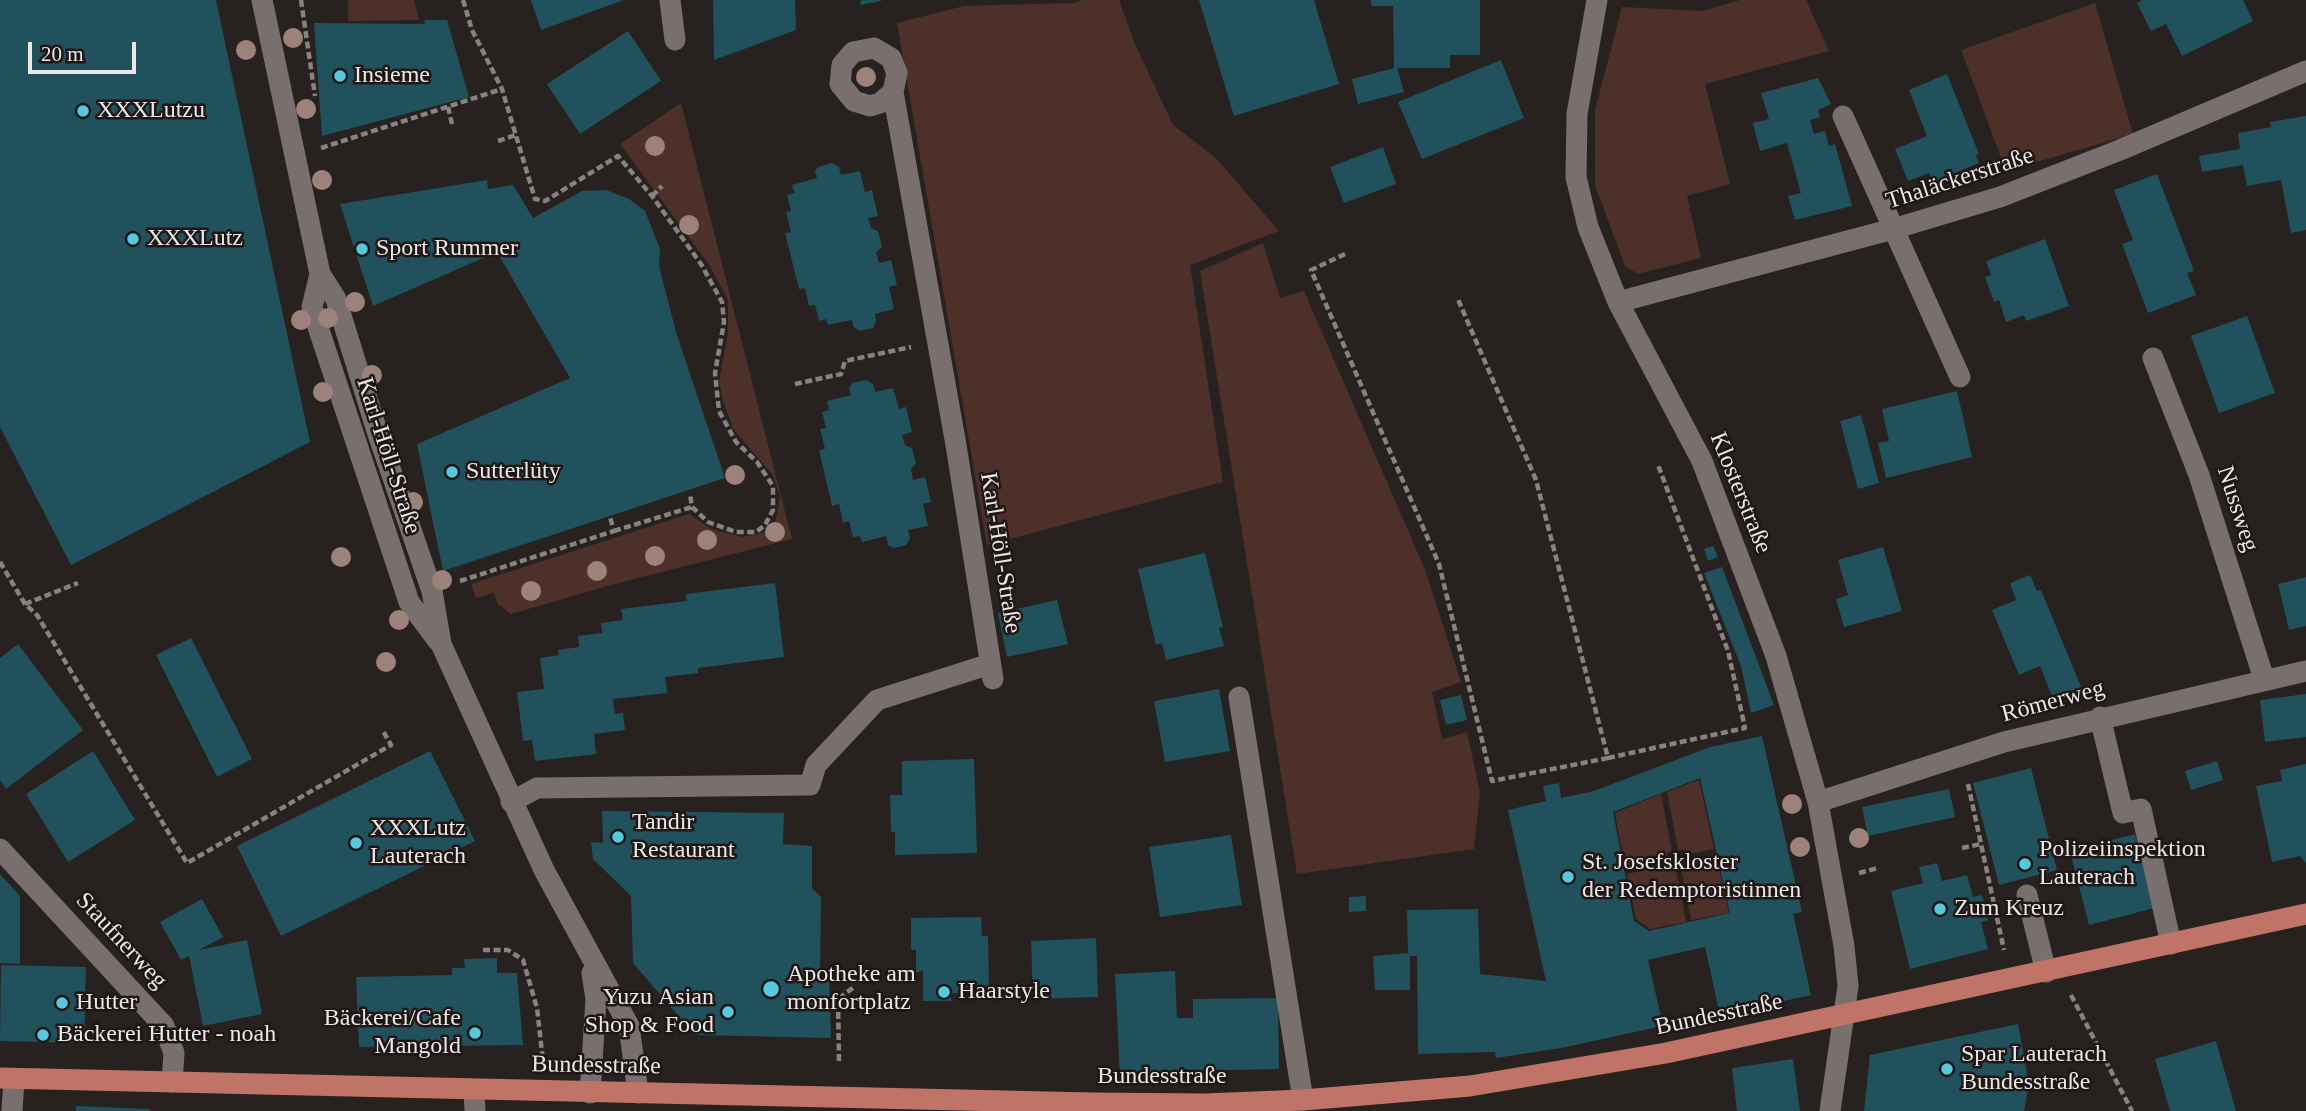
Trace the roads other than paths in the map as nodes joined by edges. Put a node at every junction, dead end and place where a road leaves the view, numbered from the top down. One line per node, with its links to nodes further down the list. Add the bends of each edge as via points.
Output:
1 (262, 0): 9 (street, Karl-Höll-Straße)
2 (670, 0): 4 (street)
3 (1597, 0): 10 (street, Klosterstraße, via 1577,114 1576,177 1588,227)
4 (675, 40)
5 (2306, 71): 8 (street, Thaläckerstraße, via 2000,197)
6 (893, 92): 18 (street, Karl-Höll-Straße, via 992,671 877,700 816,765 810,785 537,788)
7 (1843, 116): 8 (street)
8 (1893, 229): 10 (street, Thaläckerstraße); 12 (street)
9 (320, 274): 13 (street, Karl-Höll-Straße, via 336,299 432,591); 13 (street, Karl-Höll-Straße, via 312,307 318,330 408,602)
10 (1618, 302): 19 (street, Klosterstraße, via 1702,461 1776,656)
11 (2153, 358): 15 (street, Nussweg, via 2199,475)
12 (1960, 377)
13 (441, 644): 18 (street, Karl-Höll-Straße)
14 (2306, 671): 15 (street, Römerweg)
15 (2264, 679): 17 (street, Römerweg)
16 (1239, 697): 31 (street)
17 (2100, 717): 19 (street, Römerweg); 23 (street, via 2123,813 2141,808)
18 (511, 802): 24 (street, Karl-Höll-Straße)
19 (1818, 802): 26 (street, Klosterstraße, via 1844,946 1848,986)
20 (0, 849): 28 (street, Staufnerweg, via 164,1026 174,1053)
21 (2027, 895): 25 (street)
22 (2306, 914): 23 (main road, Bundesstraße)
23 (2171, 944): 25 (main road, Bundesstraße)
24 (590, 960): 29 (street, Karl-Höll-Straße, via 596,999); 30 (street, Karl-Höll-Straße, via 629,1027)
25 (2052, 970): 26 (main road, Bundesstraße)
26 (1842, 1016): 31 (main road, Bundesstraße, via 1519,1079); 35 (street, Klosterstraße)
27 (7, 1079): 28 (main road, Bundesstraße); 34 (street)
28 (172, 1082): 32 (main road, Bundesstraße)
29 (590, 1093): 30 (main road, Bundesstraße); 32 (main road, Bundesstraße)
30 (638, 1093): 33 (main road, Bundesstraße)
31 (1303, 1100): 33 (main road, Bundesstraße)
32 (474, 1101)
33 (1031, 1106)
34 (12, 1111)
35 (1830, 1111)

